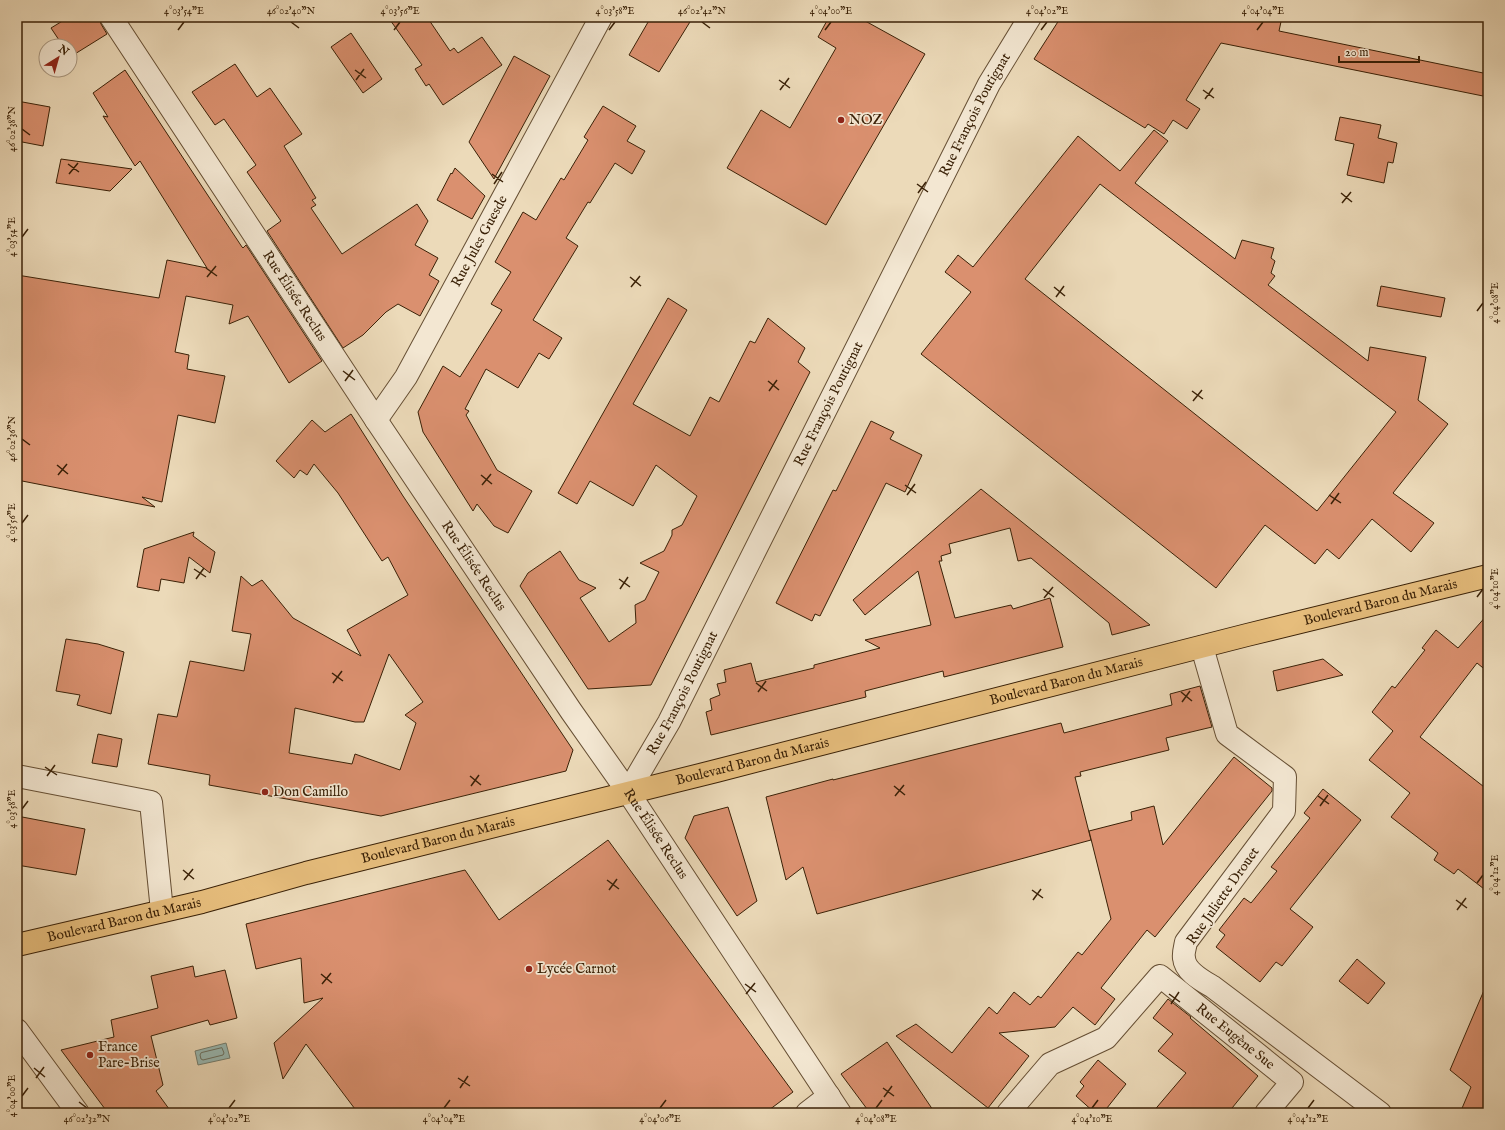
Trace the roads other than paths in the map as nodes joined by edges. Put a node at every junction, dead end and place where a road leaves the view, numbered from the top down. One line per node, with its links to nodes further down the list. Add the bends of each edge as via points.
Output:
1 (111, 17): 4 (street, Rue Élisée Reclus)
2 (601, 17): 4 (street, Rue Jules Guesde, via 406,377)
3 (1030, 17): 8 (street, Rue François Poutignat, via 989,84 669,722)
4 (376, 420): 8 (street, Rue Élisée Reclus)
5 (1488, 576): 6 (main road, Boulevard Baron du Marais)
6 (1202, 647): 8 (main road, Boulevard Baron du Marais); 17 (street, Rue Juliette Drouet, via 1227,734 1285,777 1284,811 1186,942 1184,959 1197,978 1213,987)
7 (17, 776): 9 (street, via 151,802)
8 (628, 792): 9 (main road, Boulevard Baron du Marais); 12 (street, Rue Élisée Reclus)
9 (162, 911): 10 (main road, Boulevard Baron du Marais)
10 (17, 945)
11 (17, 1030): 13 (street)
12 (834, 1105): 14 (street)
13 (78, 1113)
14 (807, 1113)
15 (1008, 1113): 16 (street, Rue Eugène Sue, via 1050,1064 1106,1038 1160,976 1292,1082)
16 (1266, 1113)
17 (1380, 1113)

